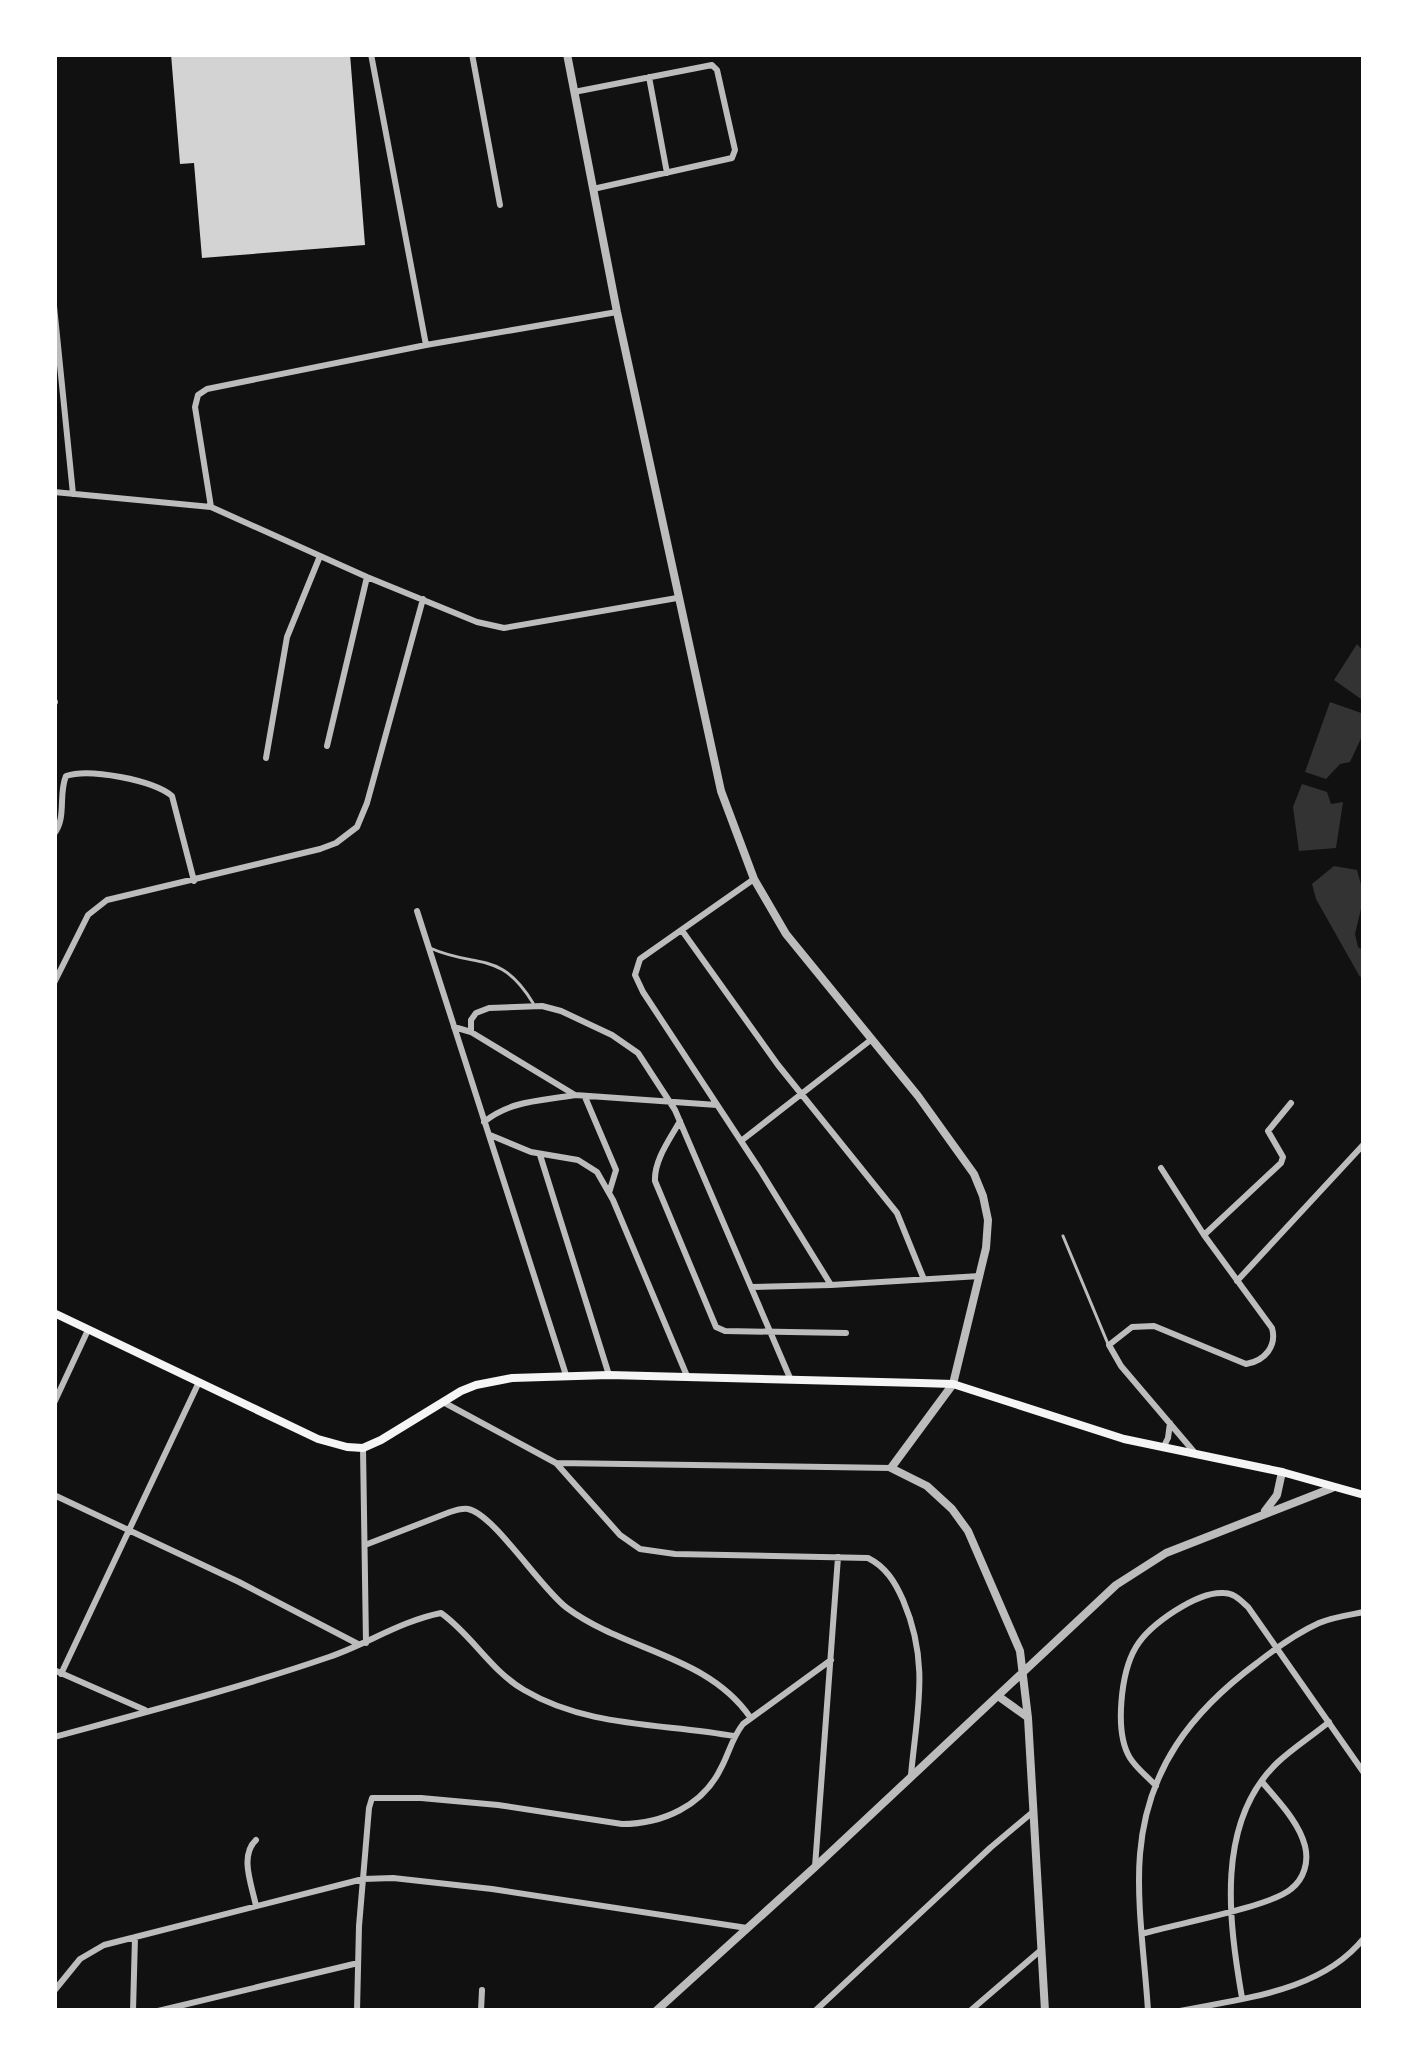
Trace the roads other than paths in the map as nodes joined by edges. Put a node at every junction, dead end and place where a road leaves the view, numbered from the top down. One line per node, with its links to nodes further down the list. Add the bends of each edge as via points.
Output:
1 (371, 54): 11 (street)
2 (472, 54): 8 (street)
3 (567, 54): 5 (street)
4 (649, 77): 5 (street); 6 (street); 6 (street, via 717,70 735,152)
5 (574, 92): 7 (street)
6 (667, 173): 7 (street)
7 (593, 189): 10 (street)
8 (500, 205)
9 (54, 306): 13 (street)
10 (617, 312): 11 (street); 17 (street)
11 (426, 345): 14 (street, via 202,392 195,407)
12 (54, 493): 13 (street)
13 (73, 494): 14 (street)
14 (212, 507): 15 (street)
15 (320, 556): 16 (street); 20 (street, via 287,637)
16 (367, 577): 18 (street); 19 (street)
17 (677, 598): 18 (street, via 504,628); 23 (street, via 721,791)
18 (423, 599): 24 (street, via 357,827 320,849)
19 (327, 746)
20 (266, 758)
21 (58, 790): 22 (street); 24 (street, via 80,772 166,790)
22 (54, 834)
23 (754, 879): 26 (street); 32 (street, via 786,934)
24 (194, 881): 28 (street, via 96,907)
25 (417, 911): 27 (street)
26 (682, 931): 33 (street); 38 (street, via 640,959 635,975)
27 (428, 947): 29 (lane, via 494,964); 30 (street)
28 (54, 983)
29 (534, 1005): 31 (street, via 476,1013); 36 (street, via 627,1045)
30 (454, 1027): 31 (street); 40 (street)
31 (471, 1032): 34 (street)
32 (872, 1040): 33 (street); 49 (street, via 974,1174 988,1220)
33 (800, 1094): 42 (street); 50 (street, via 897,1214)
34 (575, 1095): 35 (street); 40 (street, via 514,1104)
35 (585, 1096): 36 (street); 46 (street, via 616,1171)
36 (670, 1101): 38 (street); 39 (street)
37 (1291, 1103): 47 (street, via 1268,1131 1281,1162)
38 (717, 1105): 42 (street)
39 (680, 1120): 53 (street); 56 (street, via 654,1175 708,1309 719,1329)
40 (484, 1122): 41 (street)
41 (488, 1134): 44 (street); 59 (street)
42 (741, 1141): 52 (street)
43 (1364, 1144): 51 (street)
44 (540, 1154): 46 (street, via 589,1165); 60 (street)
45 (1161, 1168): 47 (street)
46 (609, 1193): 61 (street)
47 (1204, 1234): 51 (street)
48 (1063, 1236): 58 (lane)
49 (980, 1276): 50 (street); 64 (street)
50 (923, 1277): 52 (street)
51 (1238, 1281): 58 (street, via 1272,1328 1272,1348 1258,1361 1246,1364 1154,1326 1132,1327)
52 (831, 1285): 53 (street)
53 (750, 1287): 56 (street)
54 (54, 1313): 55 (main road)
55 (89, 1329): 62 (main road); 66 (street)
56 (770, 1332): 57 (street); 63 (street)
57 (847, 1333)
58 (1108, 1346): 67 (street)
59 (566, 1375): 60 (main road); 65 (main road, via 491,1381)
60 (609, 1375): 61 (main road)
61 (687, 1376): 63 (main road)
62 (199, 1382): 68 (main road, via 318,1439); 78 (street)
63 (792, 1382): 64 (main road)
64 (953, 1384): 69 (main road); 72 (street)
65 (443, 1402): 68 (main road); 71 (street)
66 (54, 1403)
67 (1170, 1424): 69 (street); 70 (street)
68 (363, 1448): 79 (street)
69 (1162, 1449): 70 (main road)
70 (1196, 1455): 73 (main road)
71 (556, 1463): 72 (street); 80 (street, via 640,1549)
72 (891, 1468): 86 (street, via 940,1496 968,1531)
73 (1282, 1472): 74 (main road); 77 (street, via 1277,1496)
74 (1332, 1488): 76 (main road); 77 (street)
75 (54, 1495): 78 (street)
76 (1364, 1495)
77 (1259, 1516): 86 (street, via 1141,1567)
78 (128, 1529): 82 (street); 85 (street)
79 (365, 1545): 82 (street); 89 (street, via 473,1511 562,1605 700,1671)
80 (838, 1557): 84 (street); 95 (street, via 879,1563 911,1623 921,1681)
81 (1364, 1612): 83 (street)
82 (363, 1644): 88 (street); 92 (street, via 441,1613 510,1680 549,1702 617,1722)
83 (1276, 1648): 91 (street); 97 (street, via 1208,1702); 97 (street, via 1228,1593 1195,1601 1144,1636 1121,1704 1130,1757)
84 (831, 1660): 89 (street); 100 (street)
85 (58, 1672): 88 (street)
86 (1024, 1673): 87 (street); 90 (street)
87 (998, 1696): 90 (street); 95 (street)
88 (149, 1712): 93 (street)
89 (750, 1717): 92 (street)
90 (1028, 1718): 98 (street)
91 (1329, 1722): 94 (street); 96 (street)
92 (734, 1736): 101 (street, via 699,1799 639,1824 372,1798)
93 (54, 1737)
94 (1364, 1773)
95 (910, 1779): 100 (street)
96 (1262, 1783): 103 (street, via 1238,1834); 103 (street, via 1301,1835 1305,1868 1284,1894)
97 (1156, 1786): 105 (street, via 1140,1852)
98 (1034, 1811): 108 (street); 118 (street)
99 (256, 1840): 102 (street, via 247,1856)
100 (815, 1867): 104 (street)
101 (363, 1879): 102 (street); 104 (street, via 492,1889); 109 (street)
102 (256, 1906): 106 (street)
103 (1230, 1911): 105 (street); 112 (street)
104 (748, 1928): 117 (street)
105 (1143, 1933): 121 (street)
106 (135, 1937): 111 (street, via 90,1951); 113 (street)
107 (1364, 1938): 112 (street, via 1328,1971)
108 (1041, 1949): 119 (street); 120 (street)
109 (358, 1963): 114 (street); 115 (street)
110 (482, 1990): 116 (street)
111 (54, 1991)
112 (1242, 1998): 122 (street)
113 (133, 2011)
114 (158, 2011)
115 (357, 2011)
116 (481, 2011)
117 (656, 2011)
118 (815, 2011)
119 (970, 2011)
120 (1045, 2011)
121 (1148, 2011)
122 (1180, 2011)

